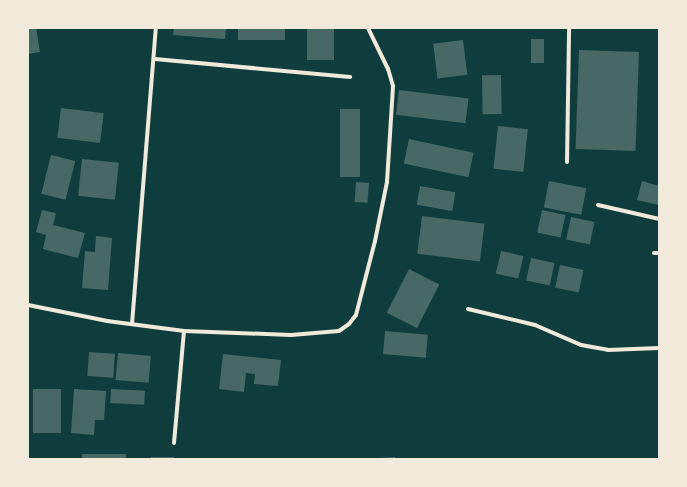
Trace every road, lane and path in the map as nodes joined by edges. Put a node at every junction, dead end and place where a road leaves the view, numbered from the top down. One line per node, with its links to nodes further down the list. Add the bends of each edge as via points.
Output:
1 (156, 28): 4 (street)
2 (368, 28): 14 (street, via 388,69 393,86 387,182 356,314 349,324 338,331 291,335)
3 (569, 28): 6 (street)
4 (155, 59): 5 (street); 13 (street)
5 (350, 77)
6 (567, 162)
7 (598, 205): 8 (street)
8 (659, 219)
9 (654, 253): 10 (street)
10 (659, 253)
11 (28, 305): 13 (street)
12 (468, 308): 15 (street, via 535,325 581,345 608,350)
13 (132, 324): 14 (street)
14 (184, 331): 16 (street)
15 (659, 348)
16 (174, 443)

